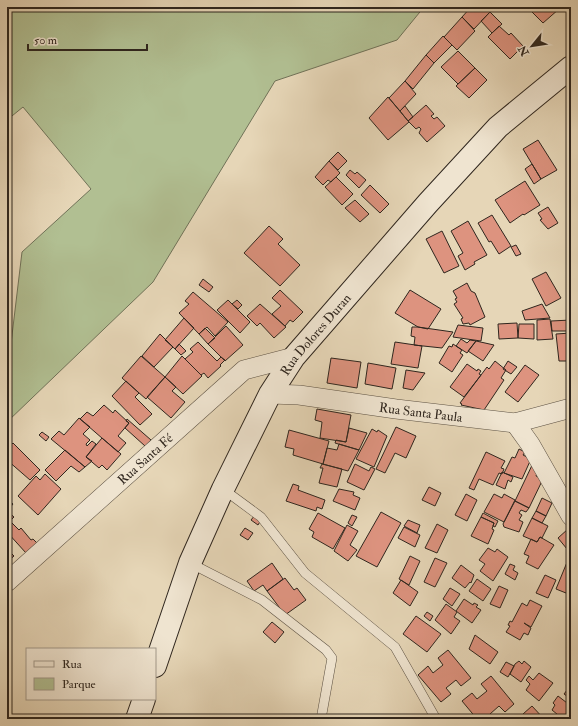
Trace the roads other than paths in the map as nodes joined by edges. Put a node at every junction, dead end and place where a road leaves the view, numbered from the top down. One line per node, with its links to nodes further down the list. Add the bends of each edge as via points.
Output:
1 (571, 67): 2 (street, Rua Dolores Duran, via 498,127)
2 (294, 357): 3 (street, Rua Dolores Duran); 9 (street, Rua Santa Fé, via 244,370)
3 (270, 394): 5 (street, Rua Santa Paula, via 299,395); 6 (street, Rua Dolores Duran)
4 (571, 408): 5 (street, Rua Santa Paula)
5 (515, 423): 7 (street, via 530,444)
6 (223, 489): 8 (street, Rua Dolores Duran); 14 (lane, via 261,517 305,573 395,647)
7 (571, 516)
8 (190, 563): 10 (street, Rua Dolores Duran); 13 (lane, via 262,600 326,650 332,658)
9 (7, 582)
10 (156, 663)
11 (144, 700): 12 (street)
12 (137, 719)
13 (321, 719)
14 (436, 719)

